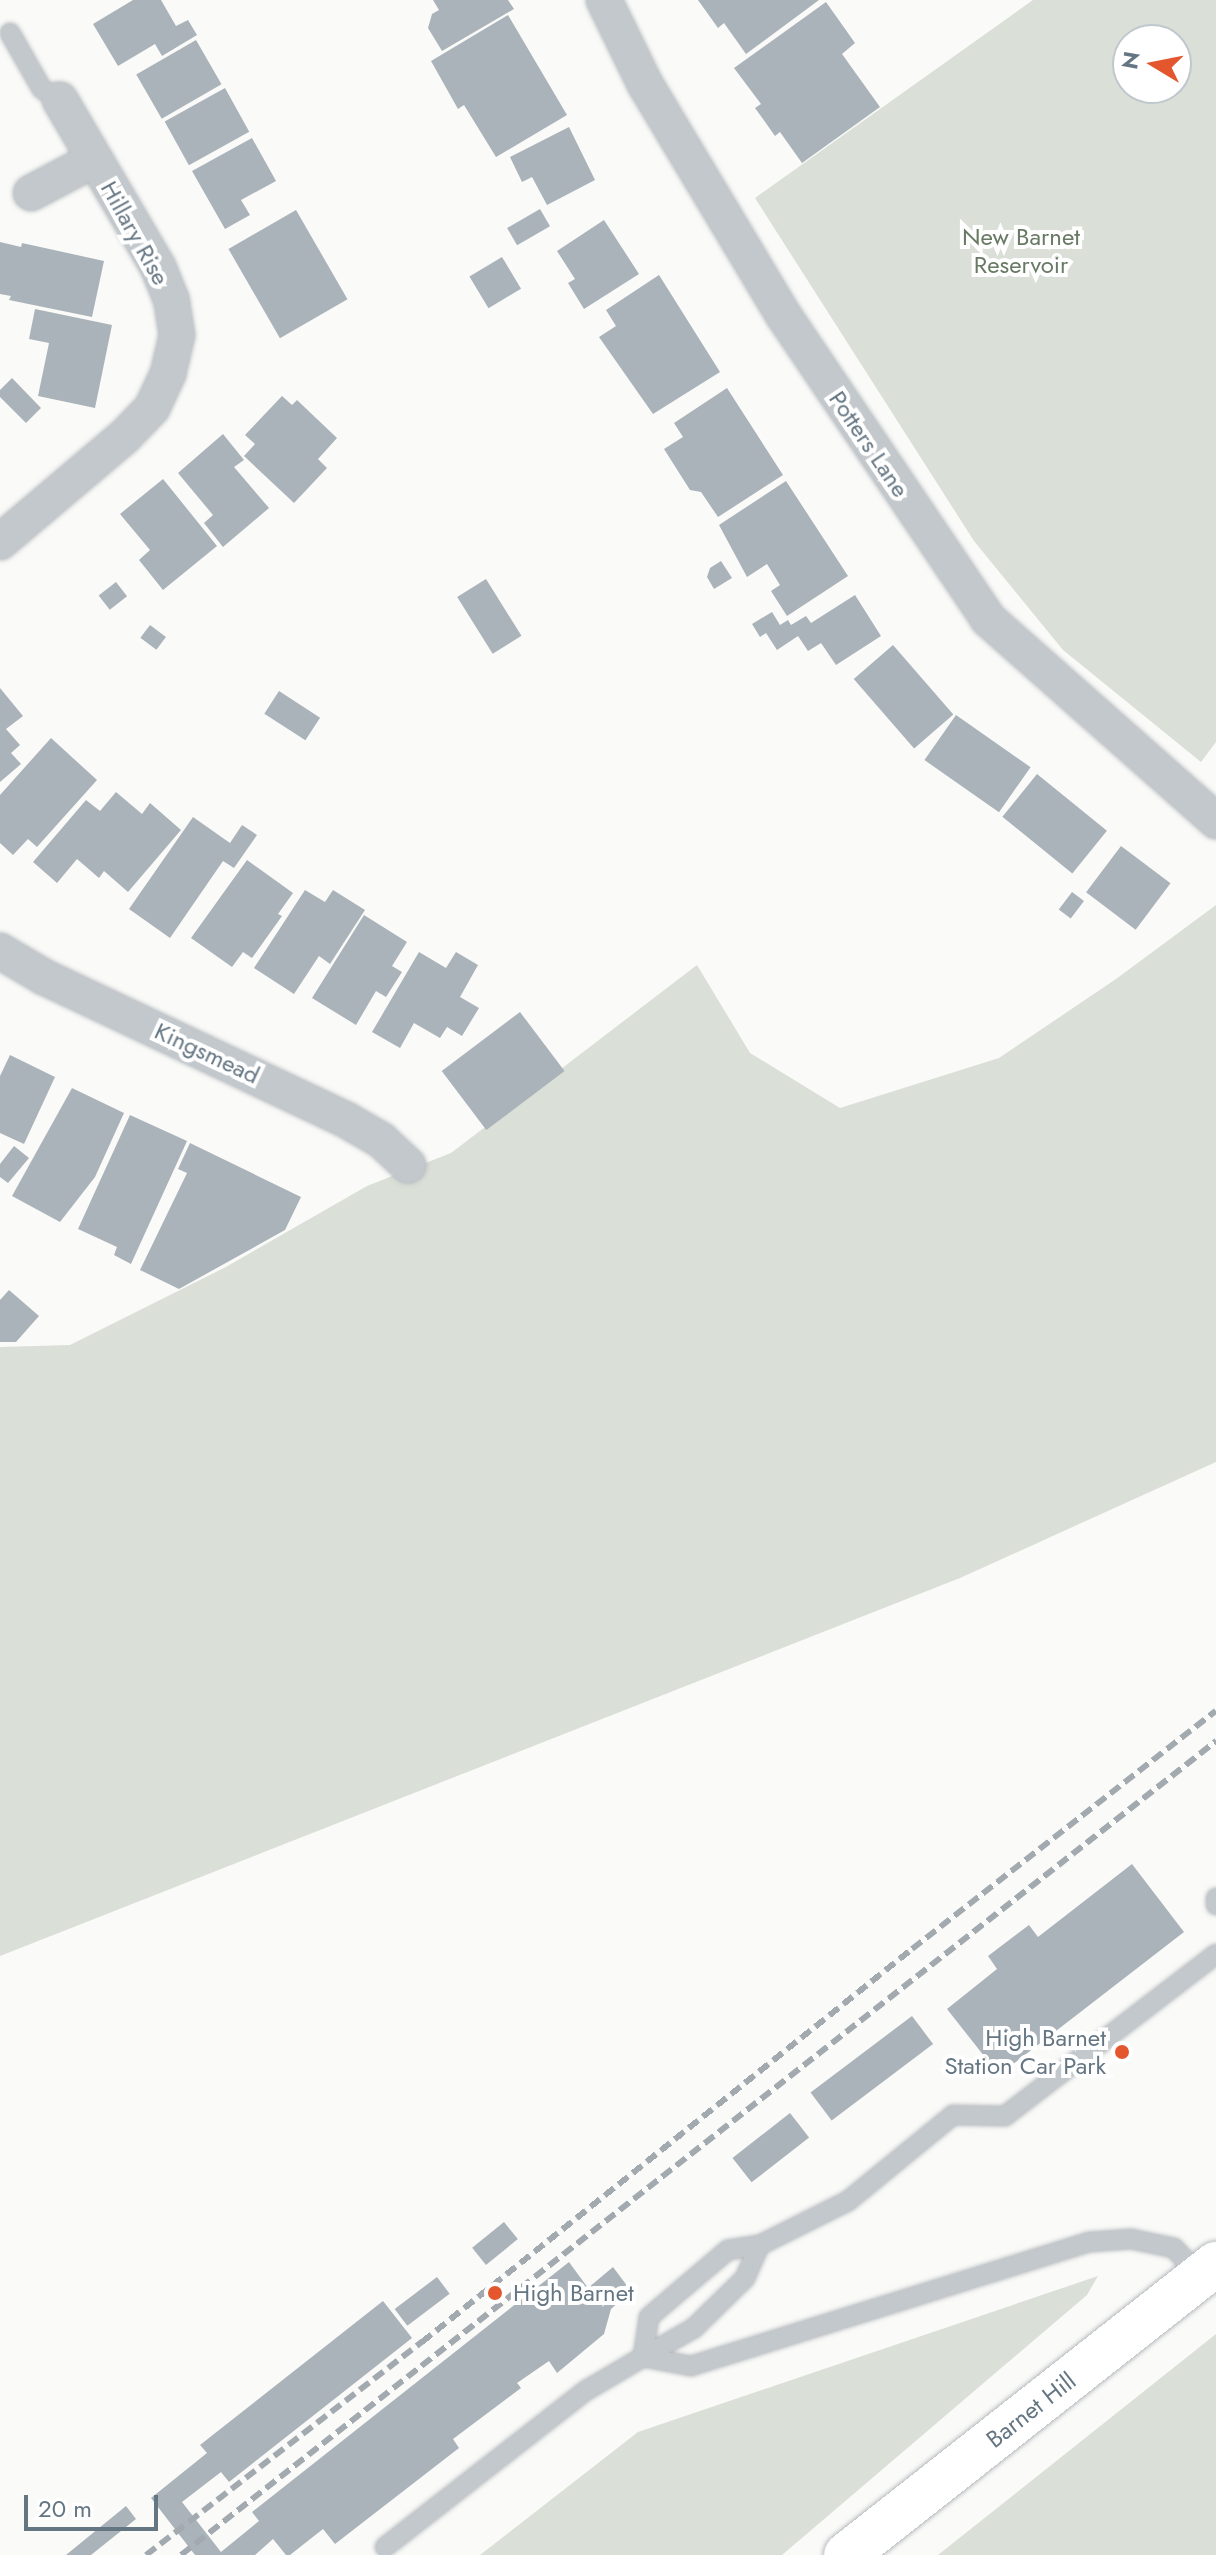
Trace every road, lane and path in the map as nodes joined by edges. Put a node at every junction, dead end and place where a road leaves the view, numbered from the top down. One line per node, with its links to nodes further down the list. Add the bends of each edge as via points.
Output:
1 (604, 0): 7 (street, Potters Lane, via 645,84 784,316 988,619)
2 (10, 33): 3 (lane, via 42,89)
3 (60, 100): 4 (street, Hillary Rise)
4 (93, 160): 5 (street); 6 (street, Hillary Rise, via 158,267 171,299 177,335 168,374 152,408 125,436)
5 (31, 193)
6 (0, 542)
7 (1216, 821)
8 (0, 951): 9 (street, Kingsmead, via 44,977 348,1121 381,1140)
9 (408, 1165)
10 (1216, 1898): 11 (lane)
11 (1216, 1905)
12 (1216, 1954): 13 (lane, via 1005,2116 953,2115 848,2201)
13 (760, 2245): 15 (lane, via 745,2278 694,2328); 15 (lane, via 728,2250 649,2317)
14 (1208, 2270): 15 (lane, via 1174,2248 1131,2239 1089,2242 691,2366); 17 (main road, Barnet Hill)
15 (643, 2357): 16 (lane, via 587,2390)
16 (385, 2547)
17 (846, 2555)

